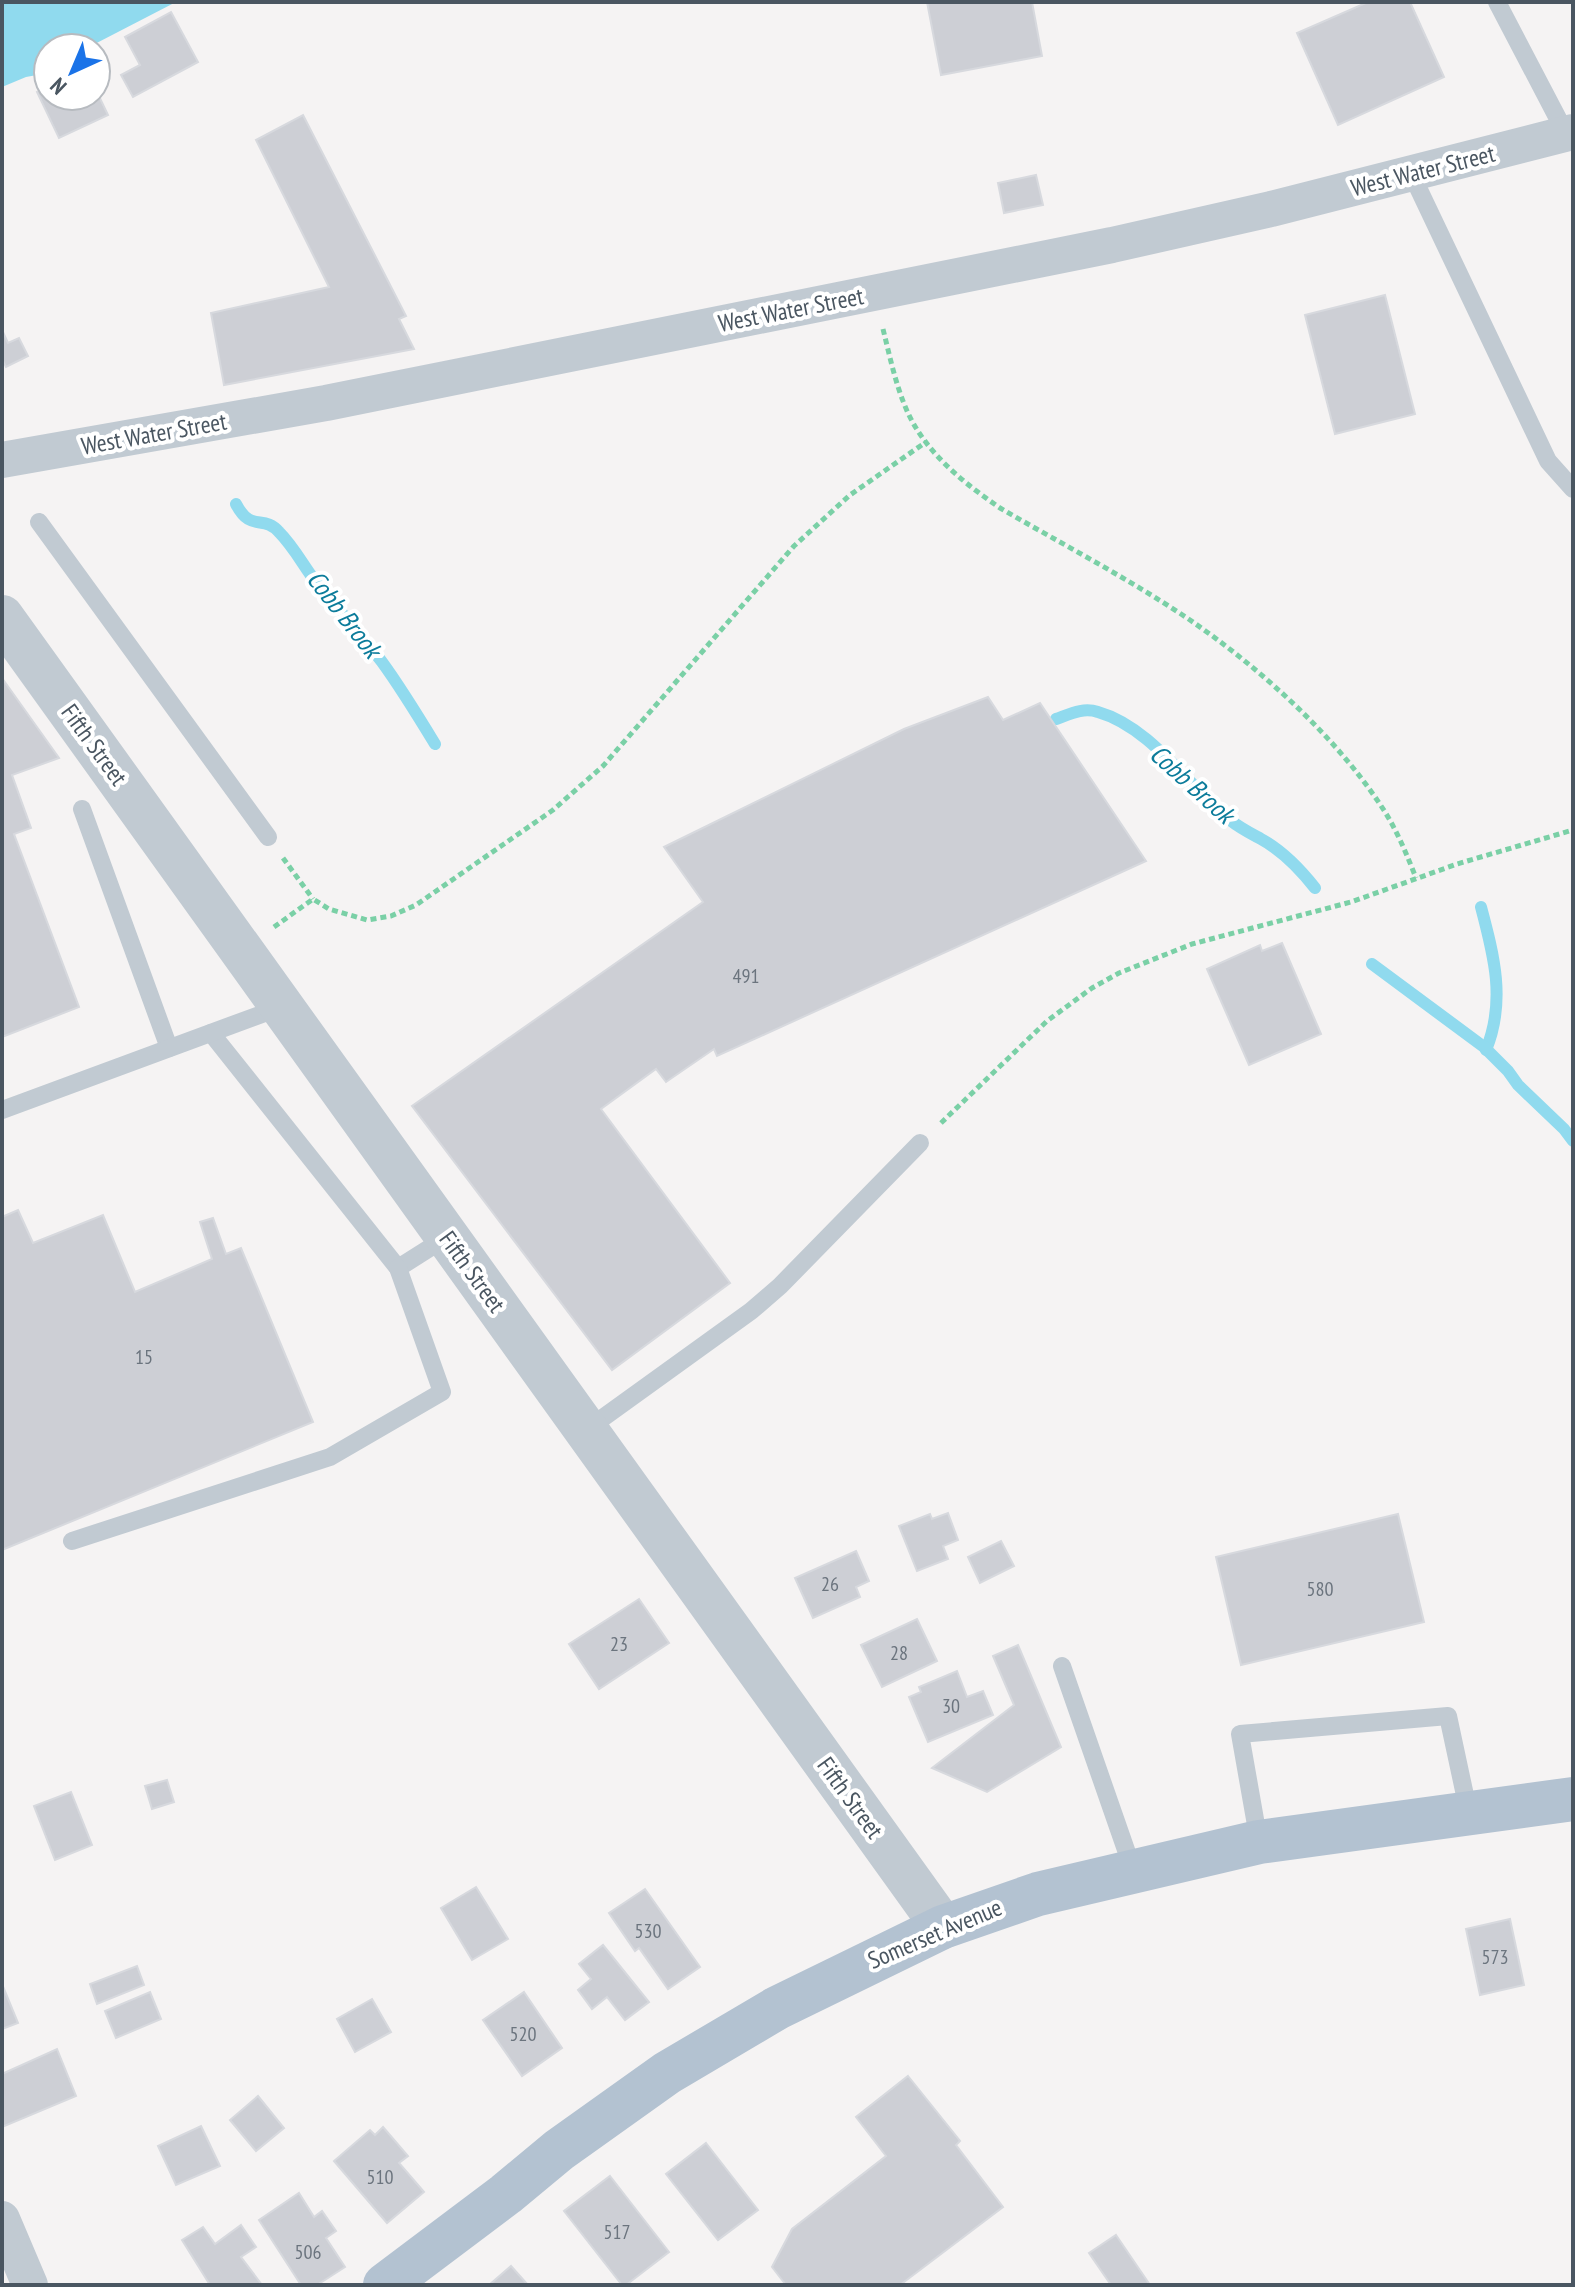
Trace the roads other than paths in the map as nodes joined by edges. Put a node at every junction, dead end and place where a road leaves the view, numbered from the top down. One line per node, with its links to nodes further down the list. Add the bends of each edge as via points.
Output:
1 (1497, 2): 2 (lane)
2 (1570, 133): 3 (street, West Water Street)
3 (1412, 175): 4 (street, West Water Street, via 1201,226 873,294 326,403); 5 (lane, via 1548,461)
4 (2, 460)
5 (1573, 489)
6 (39, 522): 9 (lane)
7 (2, 617): 10 (street, Fifth Street)
8 (82, 809): 12 (lane)
9 (268, 837)
10 (282, 1007): 11 (lane); 15 (street, Fifth Street)
11 (211, 1033): 12 (lane); 16 (lane)
12 (169, 1048): 13 (lane)
13 (2, 1110)
14 (920, 1143): 17 (lane, via 751,1311)
15 (447, 1237): 16 (lane); 17 (street, Fifth Street)
16 (398, 1268): 18 (lane, via 442,1392 330,1457)
17 (586, 1430): 24 (street, Fifth Street)
18 (72, 1541)
19 (1062, 1666): 23 (lane)
20 (1573, 1799): 21 (main road, Somerset Avenue)
21 (1469, 1814): 22 (main road, Somerset Avenue); 22 (lane, via 1448,1716 1240,1734)
22 (1259, 1842): 23 (main road, Somerset Avenue)
23 (1133, 1870): 24 (main road, Somerset Avenue, via 1038,1894)
24 (943, 1927): 27 (main road, Somerset Avenue, via 777,2008 667,2073)
25 (2, 2219): 26 (street)
26 (30, 2285)
27 (385, 2285)

